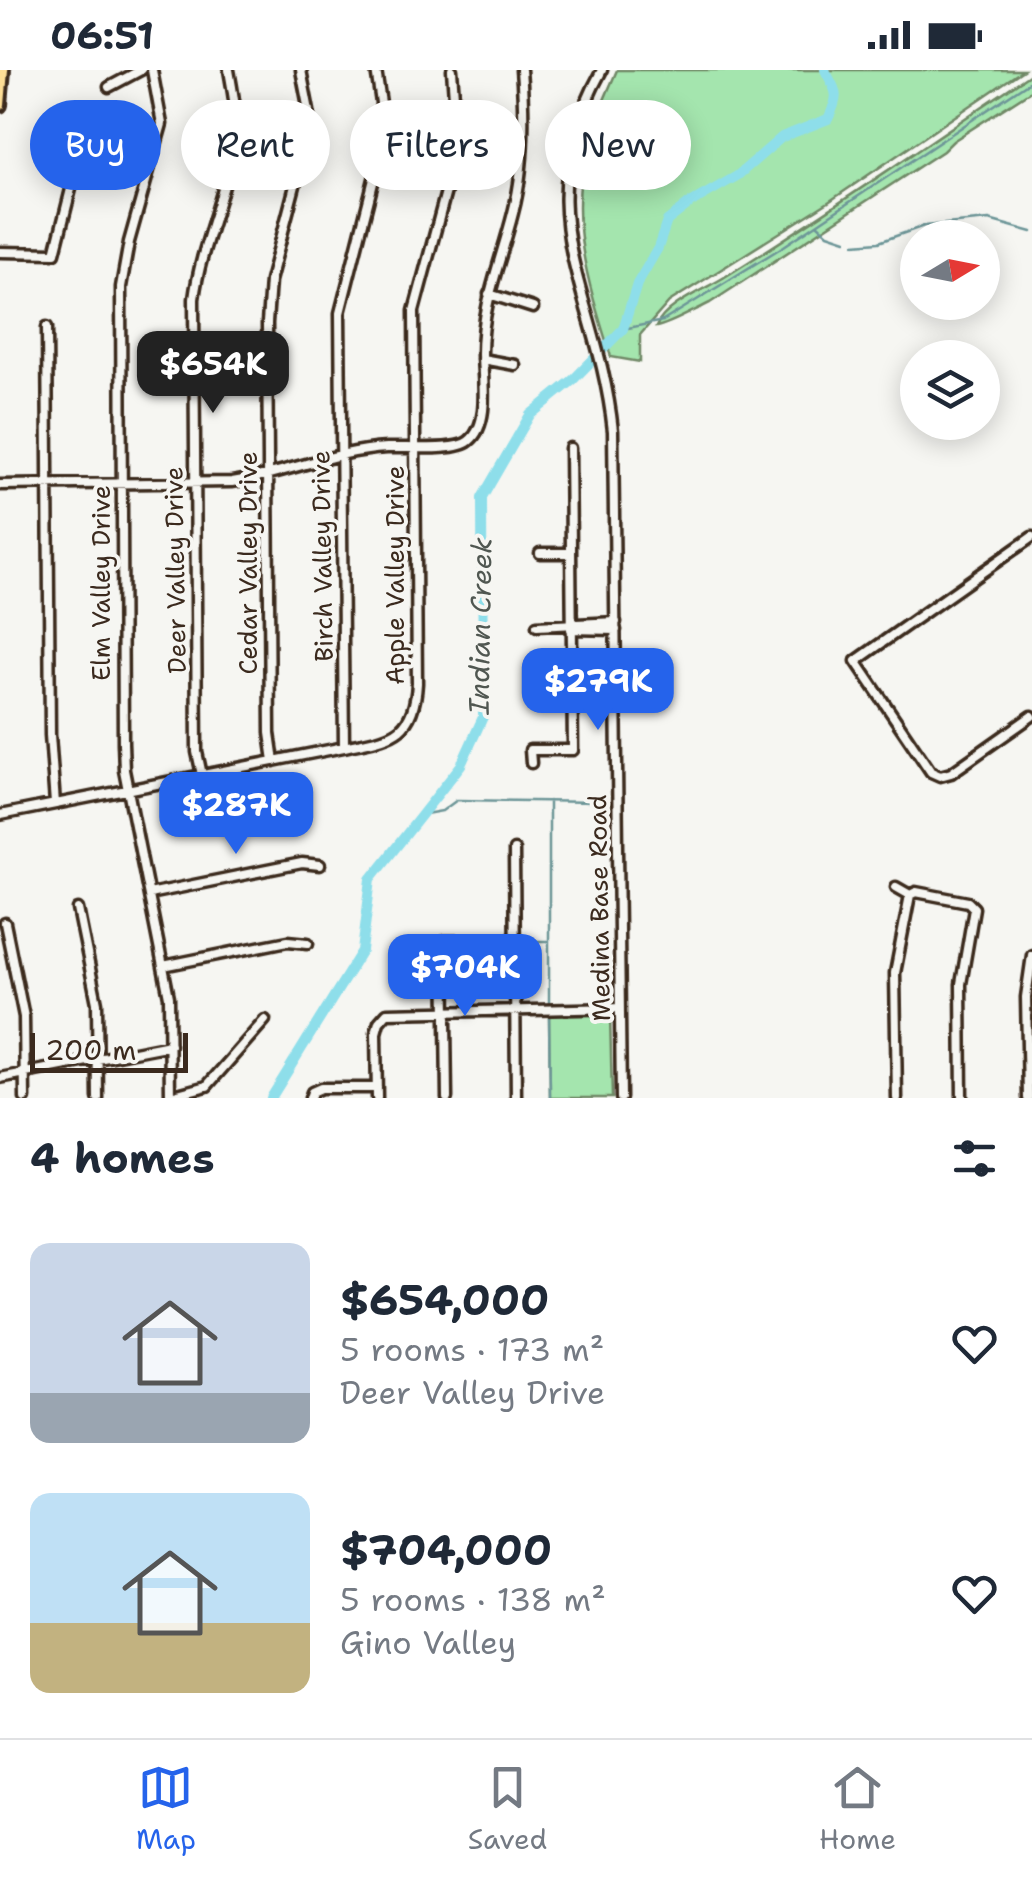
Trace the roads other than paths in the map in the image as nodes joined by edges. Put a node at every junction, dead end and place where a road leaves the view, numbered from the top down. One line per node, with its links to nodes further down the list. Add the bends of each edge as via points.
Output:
1 (3, 70): 11 (main road)
2 (142, 70): 10 (street)
3 (152, 70): 26 (street, Elm Valley Drive, via 162,124 121,286)
4 (229, 70): 23 (street, Deer Valley Drive, via 234,142 194,299)
5 (301, 70): 22 (street, Cedar Valley Drive, via 308,136 268,294)
6 (376, 70): 21 (street, Birch Valley Drive, via 382,103 378,167 340,313)
7 (452, 70): 19 (street, Apple Valley Drive, via 452,169 414,312)
8 (521, 70): 14 (street, via 520,172)
9 (602, 70): 32 (street, Medina Base Road, via 576,128 564,193 569,254 602,364 613,431)
10 (109, 88)
11 (0, 105)
12 (71, 190): 13 (street, via 55,252)
13 (0, 252)
14 (489, 294): 15 (street); 17 (street)
15 (534, 308)
16 (47, 327): 25 (street)
17 (482, 359): 18 (street); 19 (street, via 481,422 474,436 462,445)
18 (516, 365)
19 (414, 447): 21 (street); 36 (street, Apple Valley Drive, via 416,696 398,734)
20 (570, 448): 29 (street)
21 (341, 455): 22 (street); 36 (street, Birch Valley Drive)
22 (267, 476): 23 (street); 37 (street, Cedar Valley Drive)
23 (194, 483): 26 (street); 39 (street, Deer Valley Drive)
24 (0, 484): 25 (street)
25 (48, 484): 26 (street); 41 (street)
26 (120, 484): 40 (street, Elm Valley Drive)
27 (1032, 537): 35 (street, via 856,661 940,776)
28 (540, 553): 29 (street)
29 (571, 553): 31 (street)
30 (537, 626): 31 (street)
31 (571, 626): 32 (street); 34 (street)
32 (616, 626): 54 (street, Medina Base Road)
33 (534, 690): 34 (street)
34 (573, 690): 38 (street, via 574,750 530,750)
35 (1032, 716)
36 (344, 747): 37 (street, Apple Valley Drive)
37 (274, 760): 39 (street, Apple Valley Drive)
38 (531, 763)
39 (202, 775): 40 (street, Apple Valley Drive)
40 (128, 790): 41 (street, Apple Valley Drive); 46 (street, Elm Valley Drive)
41 (55, 804): 42 (street, Apple Valley Drive)
42 (0, 815)
43 (514, 850): 50 (street)
44 (320, 865): 46 (street)
45 (896, 887): 47 (street)
46 (149, 894): 53 (street, Elm Valley Drive)
47 (910, 895): 70 (street, via 895,970); 71 (street, via 974,908 960,984)
48 (78, 909): 59 (street, via 97,1003)
49 (5, 924): 60 (street, via 24,1017)
50 (515, 941): 55 (street); 56 (street, via 445,941)
51 (308, 942): 53 (street, via 288,940)
52 (1032, 955): 72 (street)
53 (164, 966): 58 (street, Elm Valley Drive)
54 (620, 1008): 55 (street); 69 (street, Medina Base Road)
55 (515, 1009): 56 (street); 68 (street)
56 (446, 1010): 62 (street, via 383,1016 376,1032); 67 (street)
57 (265, 1020): 64 (street, via 206,1086)
58 (170, 1044): 59 (street); 64 (street, Elm Valley Drive)
59 (97, 1058): 60 (street); 66 (street)
60 (24, 1073): 61 (street); 65 (street)
61 (0, 1078)
62 (377, 1093): 63 (street, via 321,1088)
63 (311, 1095)
64 (170, 1097)
65 (25, 1098)
66 (98, 1098)
67 (446, 1098)
68 (516, 1098)
69 (621, 1098)
70 (897, 1098)
71 (962, 1098)
72 (1028, 1098)

